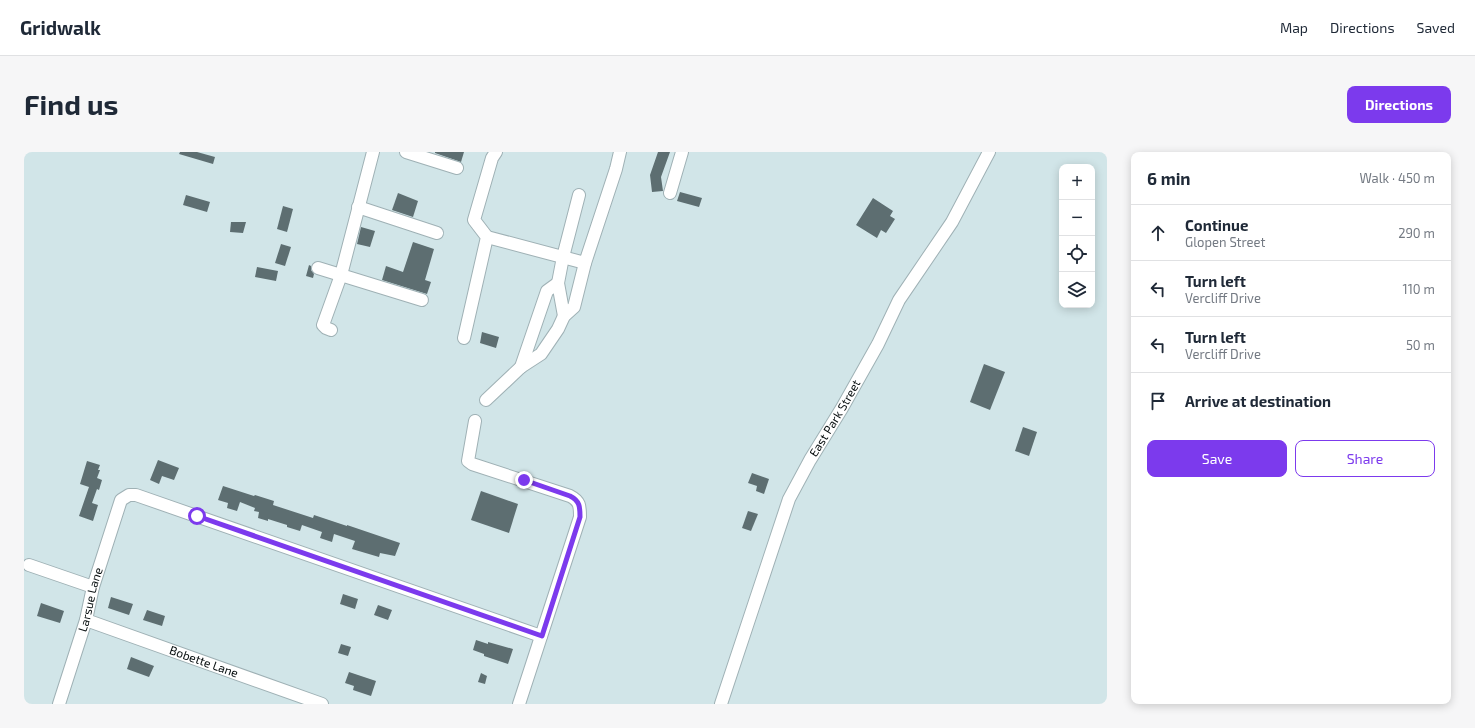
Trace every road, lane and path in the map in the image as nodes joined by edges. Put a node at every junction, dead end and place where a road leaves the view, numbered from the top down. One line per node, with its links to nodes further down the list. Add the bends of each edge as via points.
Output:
1 (374, 152): 10 (street)
2 (406, 152): 7 (street)
3 (496, 152): 12 (street, via 474,220)
4 (620, 152): 14 (street)
5 (682, 152): 8 (street)
6 (989, 152): 32 (street, East Park Street, via 952,222 899,300 864,370 789,499)
7 (457, 168)
8 (670, 193)
9 (580, 195): 13 (street)
10 (358, 207): 11 (street); 16 (street)
11 (437, 233)
12 (487, 237): 13 (street); 21 (street)
13 (563, 257): 14 (street); 17 (street)
14 (585, 263): 19 (street, via 574,307)
15 (318, 268): 16 (street)
16 (341, 275): 18 (street); 20 (street, via 323,325)
17 (558, 283): 19 (street); 22 (street, via 547,291)
18 (422, 300)
19 (564, 316): 22 (street, via 541,354)
20 (331, 330)
21 (464, 338)
22 (521, 367): 23 (street)
23 (486, 400)
24 (475, 421): 28 (street, via 468,461 570,496 577,499 580,508 580,517)
25 (29, 565): 26 (street)
26 (93, 587): 27 (street, Larsue Lane); 28 (street, Larsue Lane, via 121,500 129,495 136,495)
27 (86, 620): 29 (street, Larsue Lane); 30 (street, Bobette Lane)
28 (542, 636): 31 (street)
29 (58, 704)
30 (322, 704)
31 (519, 704)
32 (721, 704)

